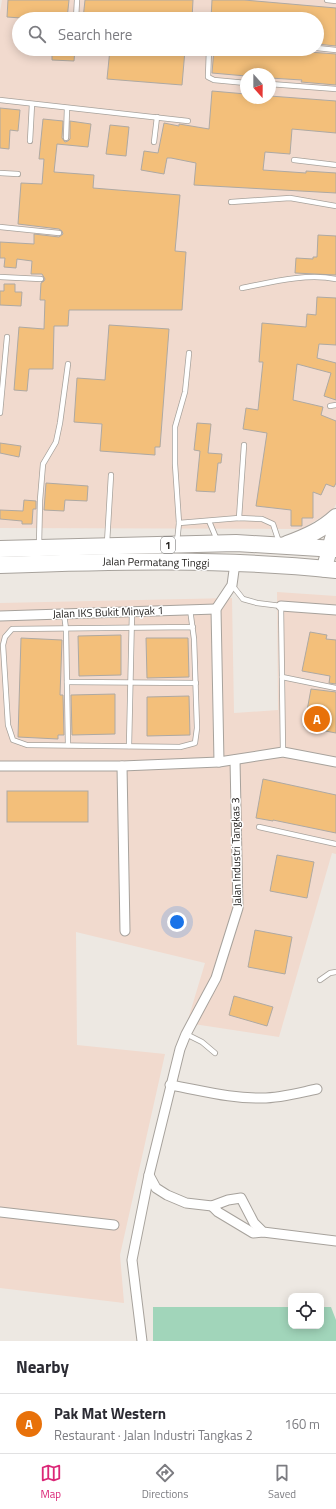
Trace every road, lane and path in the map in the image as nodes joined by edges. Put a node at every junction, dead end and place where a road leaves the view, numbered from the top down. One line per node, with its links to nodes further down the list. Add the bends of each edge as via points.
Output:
1 (77, 0): 4 (lane)
2 (327, 0): 3 (lane)
3 (336, 1)
4 (76, 12)
5 (324, 49): 6 (lane)
6 (336, 50)
7 (209, 56): 8 (lane, via 208,77 214,80)
8 (240, 82)
9 (276, 84): 10 (lane)
10 (336, 89)
11 (0, 100): 12 (lane)
12 (32, 104): 13 (lane); 17 (lane)
13 (67, 108): 14 (lane); 16 (lane)
14 (157, 117): 15 (lane); 18 (lane)
15 (188, 121)
16 (66, 138)
17 (30, 141)
18 (154, 142)
19 (294, 160): 20 (lane)
20 (336, 165)
21 (0, 173): 22 (lane)
22 (18, 174)
23 (231, 202): 24 (lane, via 290,198)
24 (336, 206)
25 (0, 227): 26 (lane)
26 (59, 233)
27 (0, 277): 28 (lane)
28 (41, 279)
29 (336, 279): 30 (lane, via 283,279)
30 (242, 288)
31 (7, 338): 36 (lane)
32 (189, 353): 42 (lane, via 176,427 175,464)
33 (68, 364): 50 (lane, via 56,442 43,464)
34 (336, 405): 35 (lane)
35 (330, 406)
36 (0, 413)
37 (244, 445): 40 (lane)
38 (111, 475): 49 (lane)
39 (336, 517): 46 (highway, via 316,532)
40 (239, 518): 41 (lane); 46 (lane, via 262,519 273,524)
41 (209, 521): 42 (lane); 45 (lane)
42 (179, 523): 44 (lane)
43 (336, 526): 48 (main road)
44 (176, 544): 45 (highway, Jalan Permatang Tinggi / 1); 49 (highway, Jalan Permatang Tinggi / 1)
45 (218, 544): 46 (highway, Jalan Permatang Tinggi / 1)
46 (280, 546): 48 (highway, Jalan Permatang Tinggi / 1)
47 (0, 549): 50 (highway, Jalan Permatang Tinggi / 1)
48 (332, 549): 53 (main road)
49 (107, 554): 50 (highway, Jalan Permatang Tinggi / 1); 51 (highway, Jalan Permatang Tinggi / 1)
50 (39, 556): 52 (highway, Jalan Permatang Tinggi / 1)
51 (235, 563): 53 (highway, Jalan Permatang Tinggi / 1); 54 (street)
52 (0, 565)
53 (330, 570)
54 (232, 585): 55 (lane, via 243,599); 57 (street)
55 (281, 606): 58 (street); 65 (lane)
56 (190, 609): 57 (street, Jalan IKS Bukit Minyak 1); 59 (street, Jalan IKS Bukit Minyak 1); 62 (lane)
57 (216, 609): 74 (street)
58 (336, 610)
59 (132, 611): 60 (street, Jalan IKS Bukit Minyak 1); 63 (lane)
60 (64, 614): 61 (street, Jalan IKS Bukit Minyak 1); 64 (lane)
61 (0, 616)
62 (193, 627): 63 (lane); 68 (lane)
63 (132, 628): 64 (lane); 67 (lane)
64 (66, 629): 66 (lane); 70 (lane, via 12,629 5,637 3,646 8,725 13,740 27,745)
65 (282, 677): 69 (lane); 72 (lane)
66 (67, 682): 67 (lane); 70 (lane)
67 (131, 682): 68 (lane); 71 (lane)
68 (196, 683): 71 (lane, via 195,743 180,747)
69 (336, 688)
70 (68, 745): 71 (lane)
71 (129, 746)
72 (283, 752): 73 (street); 75 (street)
73 (234, 760): 74 (street); 83 (street, Jalan Industri Tangkas 3, via 238,908 216,978)
74 (219, 762): 77 (street)
75 (336, 762)
76 (0, 766): 77 (street)
77 (122, 766): 80 (street)
78 (259, 827): 79 (lane)
79 (336, 844)
80 (125, 931)
81 (336, 972): 82 (lane)
82 (320, 980)
83 (186, 1034): 84 (lane, via 202,1042); 85 (street, Jalan Industri Tangkas 3)
84 (215, 1053)
85 (170, 1085): 86 (street, via 238,1097 262,1098 282,1097); 87 (street, Jalan Industri Tangkas 3)
86 (317, 1089)
87 (149, 1175): 88 (street, via 156,1188 167,1195 186,1203); 93 (street, Jalan Industri Tangkas 3, via 132,1260)
88 (212, 1206): 91 (street, via 253,1233); 91 (street, via 241,1198 254,1223)
89 (0, 1212): 90 (street)
90 (114, 1224)
91 (263, 1232): 92 (street)
92 (336, 1241)
93 (142, 1341)

